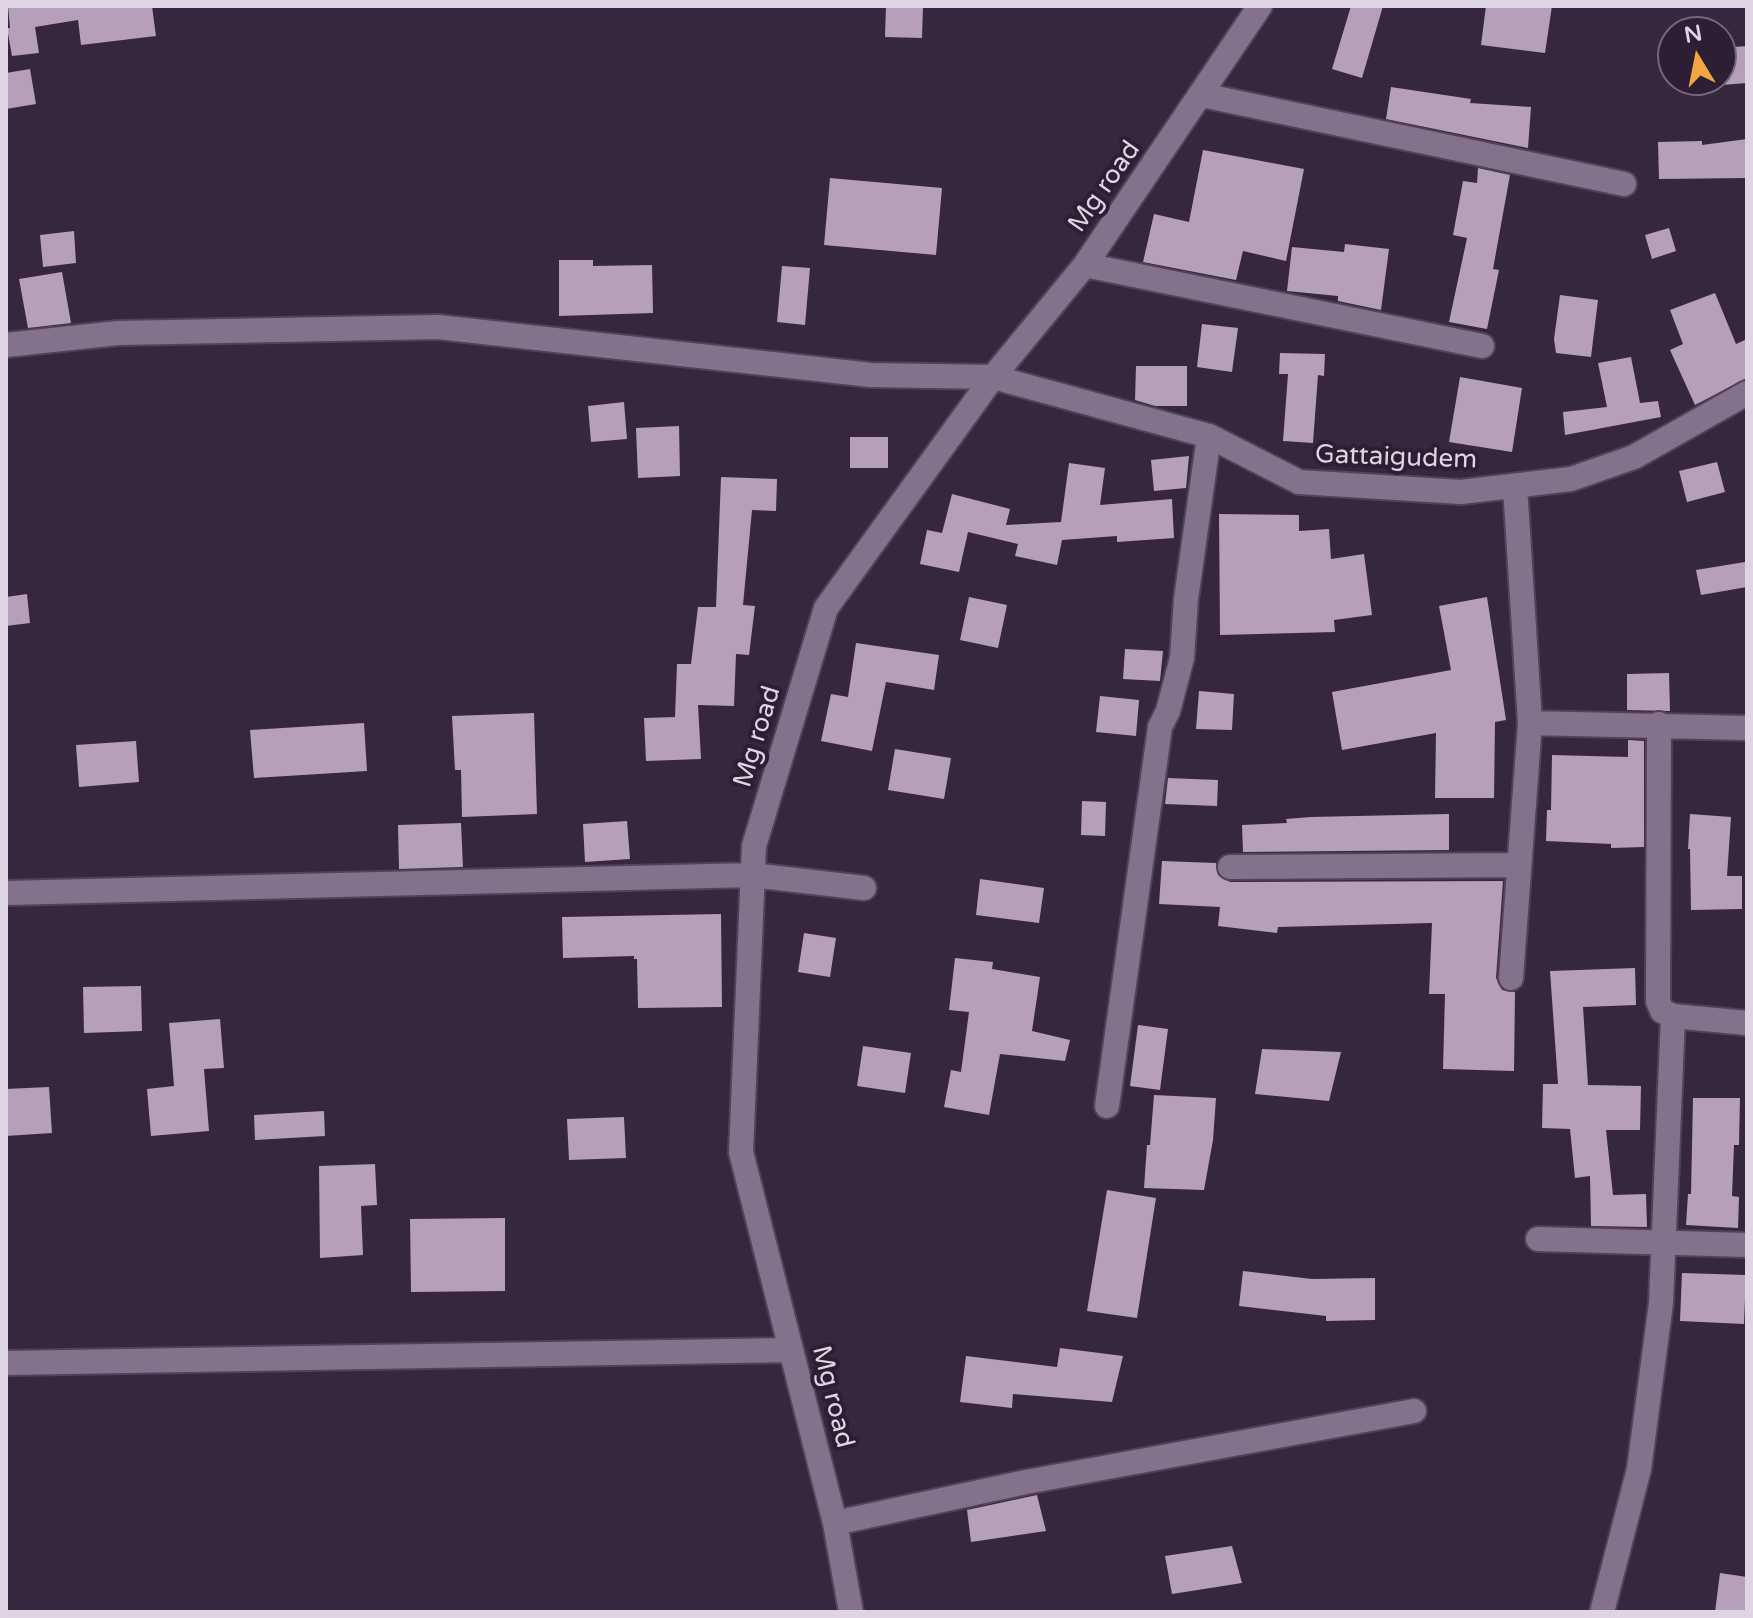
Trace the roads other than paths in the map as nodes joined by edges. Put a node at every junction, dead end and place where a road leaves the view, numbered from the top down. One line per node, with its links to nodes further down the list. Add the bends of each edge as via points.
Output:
1 (1260, 6): 2 (street, Mg road)
2 (1202, 95): 3 (street); 4 (street, Mg road)
3 (1624, 184)
4 (1085, 265): 6 (street); 7 (street, Mg road)
5 (6, 345): 7 (street, Gattaigudem, via 118,333 438,327 871,375)
6 (1482, 346)
7 (993, 377): 9 (street, Gattaigudem); 16 (street, Mg road, via 826,608 754,846)
8 (1747, 393): 10 (street, Gattaigudem, via 1634,457 1571,479)
9 (1209, 436): 10 (street, Gattaigudem, via 1299,482 1461,492); 22 (street, via 1182,658 1160,727)
10 (1515, 486): 11 (street)
11 (1530, 723): 12 (street); 14 (street)
12 (1659, 724): 13 (street); 20 (street, via 1658,1001 1662,1011)
13 (1747, 728)
14 (1519, 865): 15 (street); 19 (street)
15 (1230, 867)
16 (752, 875): 17 (street); 18 (street); 26 (street, Mg road, via 741,1152)
17 (864, 888)
18 (6, 893)
19 (1511, 978)
20 (1673, 1016): 21 (street); 24 (street)
21 (1747, 1023)
22 (1107, 1106)
23 (1538, 1239): 24 (street)
24 (1663, 1241): 25 (street); 31 (street, via 1661,1303 1639,1469)
25 (1747, 1245)
26 (791, 1350): 27 (street); 29 (street, Mg road)
27 (6, 1363)
28 (1414, 1411): 29 (street)
29 (835, 1523): 30 (street, Mg road)
30 (851, 1612)
31 (1602, 1612)

